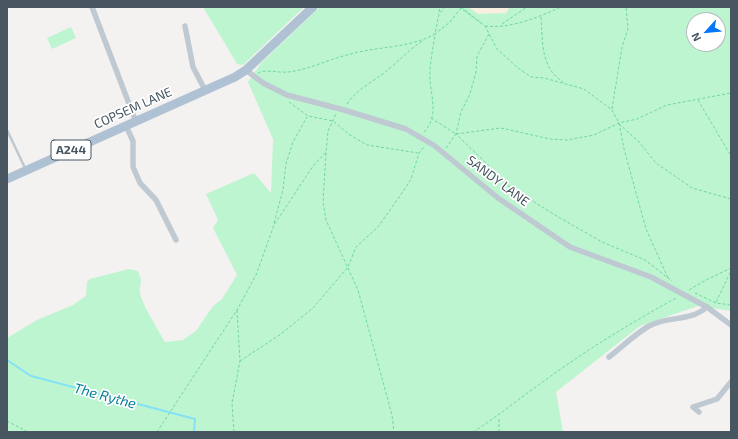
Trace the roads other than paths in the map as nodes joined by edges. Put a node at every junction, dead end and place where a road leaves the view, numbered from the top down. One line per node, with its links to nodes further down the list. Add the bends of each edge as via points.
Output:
1 (92, 7): 6 (street)
2 (313, 7): 4 (main road, A244)
3 (185, 26): 5 (street, via 193,67)
4 (246, 70): 5 (main road, COPSEM LANE / A244); 12 (street, SANDY LANE, via 254,78 287,95 406,129 442,152 498,198 570,247 674,286)
5 (205, 90): 6 (main road, COPSEM LANE / A244)
6 (136, 122): 7 (main road, COPSEM LANE / A244)
7 (126, 126): 9 (main road, COPSEM LANE / A244); 11 (street, via 133,141 133,167 140,183 156,200)
8 (7, 130): 9 (lane)
9 (26, 170): 10 (main road, COPSEM LANE / A244)
10 (7, 179)
11 (176, 240)
12 (707, 307): 13 (street, SANDY LANE); 14 (street, via 693,317 672,319 649,326)
13 (731, 325)
14 (609, 356)
15 (731, 382): 16 (street, via 717,399 693,407)
16 (699, 412)

